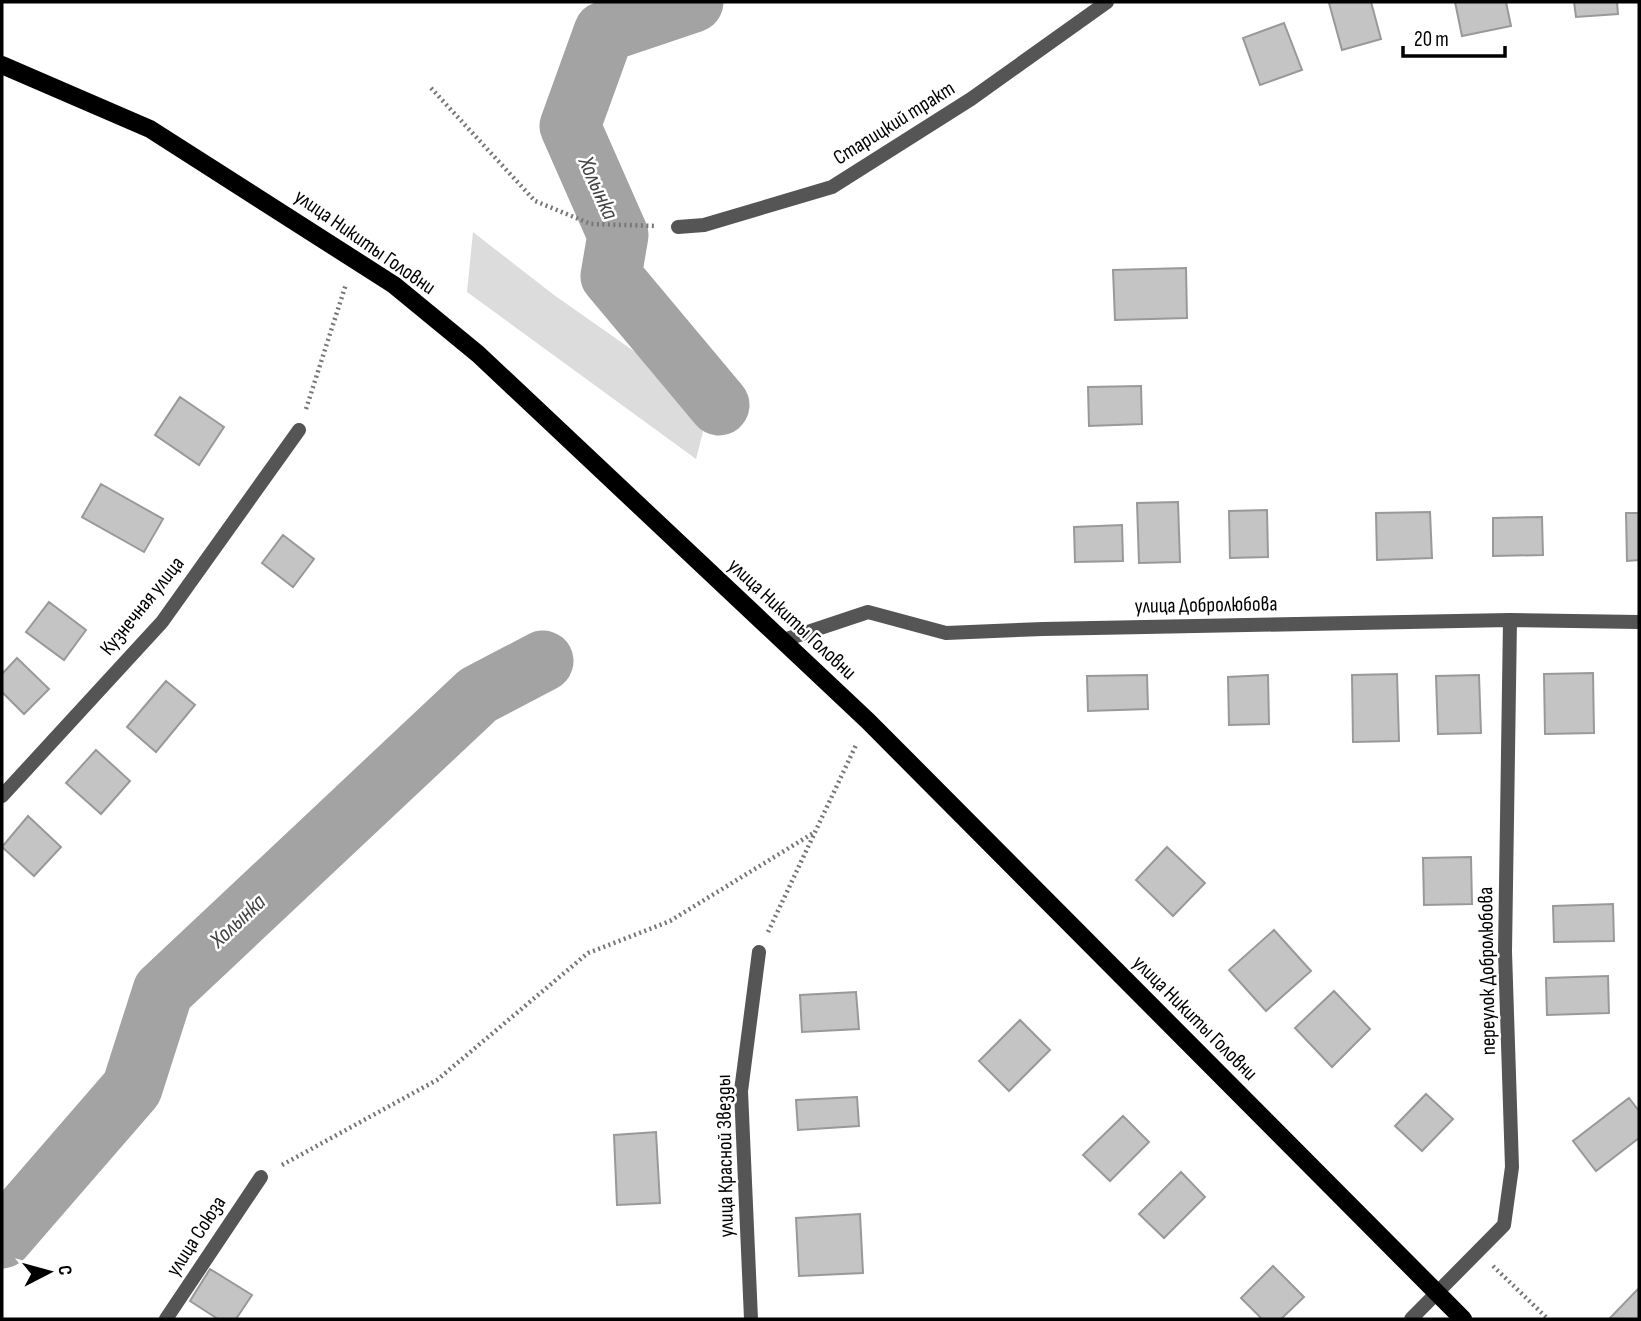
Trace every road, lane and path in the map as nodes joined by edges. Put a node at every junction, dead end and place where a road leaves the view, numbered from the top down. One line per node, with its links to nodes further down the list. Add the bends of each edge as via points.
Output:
1 (1107, 2): 5 (street, Старицкий тракт, via 971,99 832,187 704,225)
2 (2, 65): 6 (main road, улица Никиты Головни, via 150,129)
3 (431, 88): 4 (path, via 535,201 591,224)
4 (632, 225)
5 (678, 227)
6 (354, 259): 7 (path); 10 (main road, улица Никиты Головни, via 394,285 478,354)
7 (299, 430): 12 (street, Кузнечная улица, via 162,622)
8 (1510, 620): 9 (street, улица Добролюбова); 10 (street, улица Добролюбова, via 946,633 869,612); 16 (street, переулок Добролюбова, via 1506,952 1512,1167 1504,1225)
9 (1639, 622)
10 (781, 641): 11 (main road, улица Никиты Головни)
11 (867, 721): 13 (path); 17 (main road, улица Никиты Головни)
12 (2, 796)
13 (815, 832): 14 (path); 15 (path, via 670,921 588,953 437,1080)
14 (759, 952): 19 (street, улица Красной Звезды, via 741,1091)
15 (261, 1177): 18 (street, улица Союза)
16 (1478, 1251): 17 (street, переулок Добролюбова); 22 (path)
17 (1436, 1293): 20 (street, переулок Добролюбова); 21 (main road, улица Никиты Головни)
18 (166, 1319)
19 (751, 1319)
20 (1411, 1319)
21 (1463, 1319)
22 (1548, 1319)

